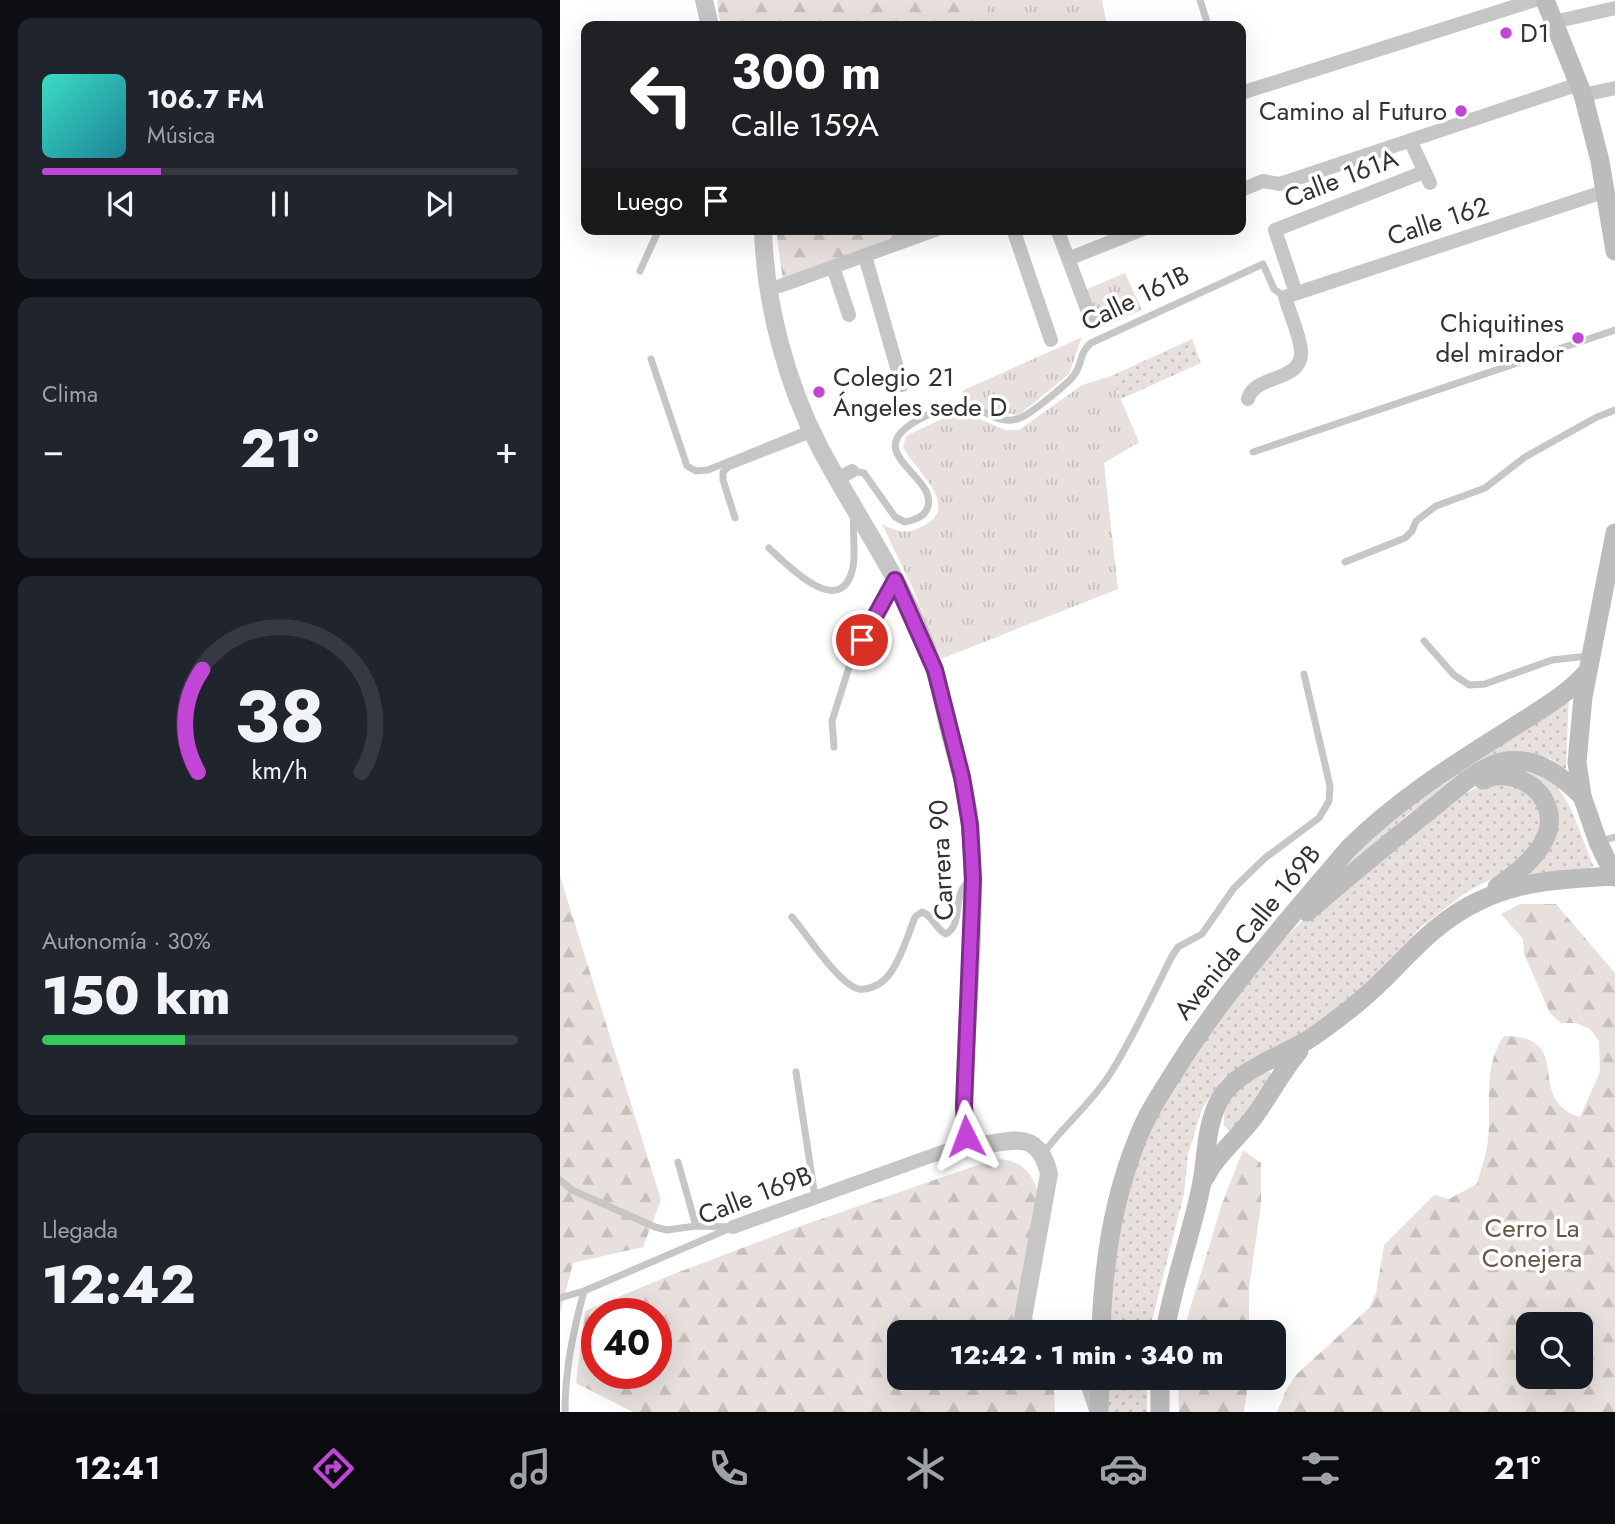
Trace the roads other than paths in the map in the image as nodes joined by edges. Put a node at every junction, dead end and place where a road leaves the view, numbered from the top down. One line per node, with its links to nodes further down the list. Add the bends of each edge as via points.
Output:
1 (704, 0): 6 (street)
2 (1200, 0): 7 (lane)
3 (1535, 0): 11 (street)
4 (1545, 0): 8 (main road)
5 (1615, 8): 8 (street)
6 (709, 21)
7 (1207, 21)
8 (1554, 22): 10 (main road)
9 (1615, 88): 10 (street)
10 (1581, 90): 12 (street); 14 (main road)
11 (1246, 91)
12 (1410, 140): 13 (street, via 1280,184 1263,181); 27 (street, Calle 161A, via 1427,177 1275,230)
13 (1246, 188)
14 (1606, 191): 21 (main road); 27 (street, Calle 162)
15 (656, 235): 25 (lane)
16 (762, 235): 36 (street, Carrera 90, via 779,342)
17 (922, 235): 22 (street)
18 (1015, 235): 31 (street)
19 (1059, 235): 23 (street)
20 (1128, 235): 23 (street)
21 (1615, 251)
22 (864, 256): 24 (street); 33 (street)
23 (1068, 259): 29 (street)
24 (833, 267): 26 (street); 28 (street)
25 (640, 271)
26 (780, 286)
27 (1291, 295): 34 (street, via 1300,361 1291,372 1253,390); 38 (lane, Calle 161B, via 1274,289 1263,264 1091,343 1075,374 1022,418 998,419 970,406 951,405 905,428 896,440 896,452 928,496 925,514 915,520 895,517 860,470)
28 (849, 315)
29 (1093, 324)
30 (1615, 330): 37 (lane)
31 (1051, 340)
32 (651, 359): 36 (lane, via 687,466 696,471)
33 (902, 385)
34 (1248, 399)
35 (1615, 410): 43 (lane, via 1525,457 1485,488 1436,506 1416,521 1405,538)
36 (812, 431): 38 (street, Carrera 90); 40 (lane, via 723,472)
37 (1253, 452)
38 (845, 475): 39 (street, Carrera 90)
39 (855, 509): 42 (lane, via 853,565 842,587 819,588 802,579); 45 (street, Carrera 90)
40 (735, 518)
41 (1615, 534): 44 (main road)
42 (769, 548)
43 (1345, 562)
44 (1611, 573): 47 (main road)
45 (895, 580): 49 (lane, via 851,662 832,721); 54 (street, Carrera 90, via 935,670 962,777)
46 (1424, 641): 47 (lane, via 1454,676 1469,685 1485,684 1552,660)
47 (1590, 664): 50 (main road, via 1577,743); 57 (main road, Avenida Calle 169B, via 1553,703 1422,787 1370,827)
48 (1304, 674): 61 (lane, via 1330,786 1329,801 1319,818 1234,888 1202,934 1178,947 1110,1074)
49 (834, 747)
50 (1582, 796): 51 (main road, via 1559,775 1539,765 1506,761 1481,772); 52 (main road)
51 (1417, 821): 55 (main road, via 1477,783 1500,774 1520,778 1539,793 1549,815 1546,835 1522,867); 57 (main road)
52 (1606, 839): 53 (main road)
53 (1614, 876): 55 (main road, via 1526,884)
54 (973, 879): 56 (lane, via 960,891 951,931 940,931 922,912 915,917 893,969 873,987 859,989 846,983); 60 (street, Carrera 90, via 964,1106 964,1129)
55 (1480, 900): 58 (main road, via 1437,925 1363,999)
56 (792, 917)
57 (1263, 949): 68 (main road, Avenida Calle 169B, via 1194,1040 1137,1138 1116,1209)
58 (1310, 1038): 64 (main road, via 1282,1071 1257,1113 1214,1162); 64 (main road, via 1245,1074 1225,1091 1210,1126)
59 (796, 1072): 65 (lane)
60 (970, 1142): 61 (street, via 985,1145 1016,1139); 65 (street, Calle 169B)
61 (1042, 1154): 71 (street, via 1049,1182)
62 (678, 1162): 66 (lane)
63 (560, 1180): 66 (lane, via 572,1190 654,1227)
64 (1202, 1185): 74 (main road)
65 (816, 1197): 67 (street, Calle 169B)
66 (696, 1226): 67 (lane)
67 (733, 1227): 69 (lane, Calle 169B)
68 (1103, 1284): 72 (street); 73 (main road, Avenida Calle 169B)
69 (584, 1291): 70 (lane, Calle 169B); 78 (lane, via 571,1340)
70 (560, 1297)
71 (1023, 1320)
72 (1094, 1320)
73 (1102, 1320)
74 (1168, 1320)
75 (1091, 1390): 79 (street)
76 (1100, 1390): 79 (main road)
77 (1160, 1390): 80 (main road)
78 (565, 1412)
79 (1099, 1412)
80 (1160, 1412)

